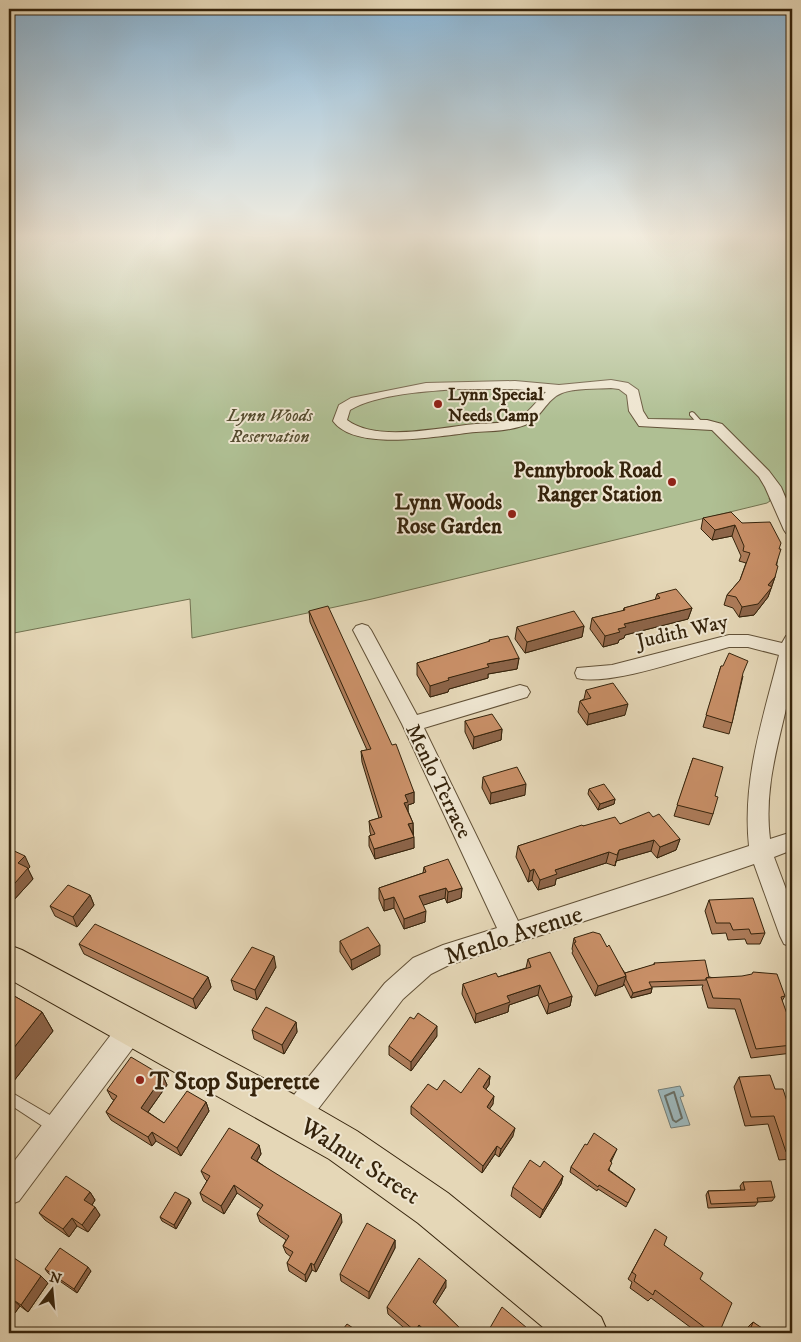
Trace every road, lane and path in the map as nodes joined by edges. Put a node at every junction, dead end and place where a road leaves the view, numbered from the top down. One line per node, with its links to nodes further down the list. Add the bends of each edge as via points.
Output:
1 (559, 389): 1 (street, via 515,385 426,387 356,402 343,410 340,421 354,430 400,435 510,424 527,418); 2 (street, via 590,384 620,385 634,393 636,411 644,423 696,419 717,427 764,474)
2 (792, 530)
3 (362, 630): 7 (street, Menlo Terrace)
4 (791, 645): 5 (street, Judith Way, via 729,641 612,672); 9 (street, via 758,782 757,820)
5 (584, 673)
6 (520, 692): 7 (street)
7 (412, 724): 10 (street, Menlo Terrace)
8 (792, 841): 9 (street, Menlo Avenue)
9 (761, 852): 10 (street, Menlo Avenue); 11 (street)
10 (512, 934): 15 (street, Menlo Avenue, via 433,960 409,976)
11 (792, 936)
12 (9, 962): 13 (main road, Walnut Street)
13 (132, 1028): 15 (main road, Walnut Street); 16 (street)
14 (9, 1097): 16 (lane)
15 (295, 1116): 18 (main road, Walnut Street, via 433,1208)
16 (56, 1127): 17 (street)
17 (9, 1191)
18 (585, 1333)

